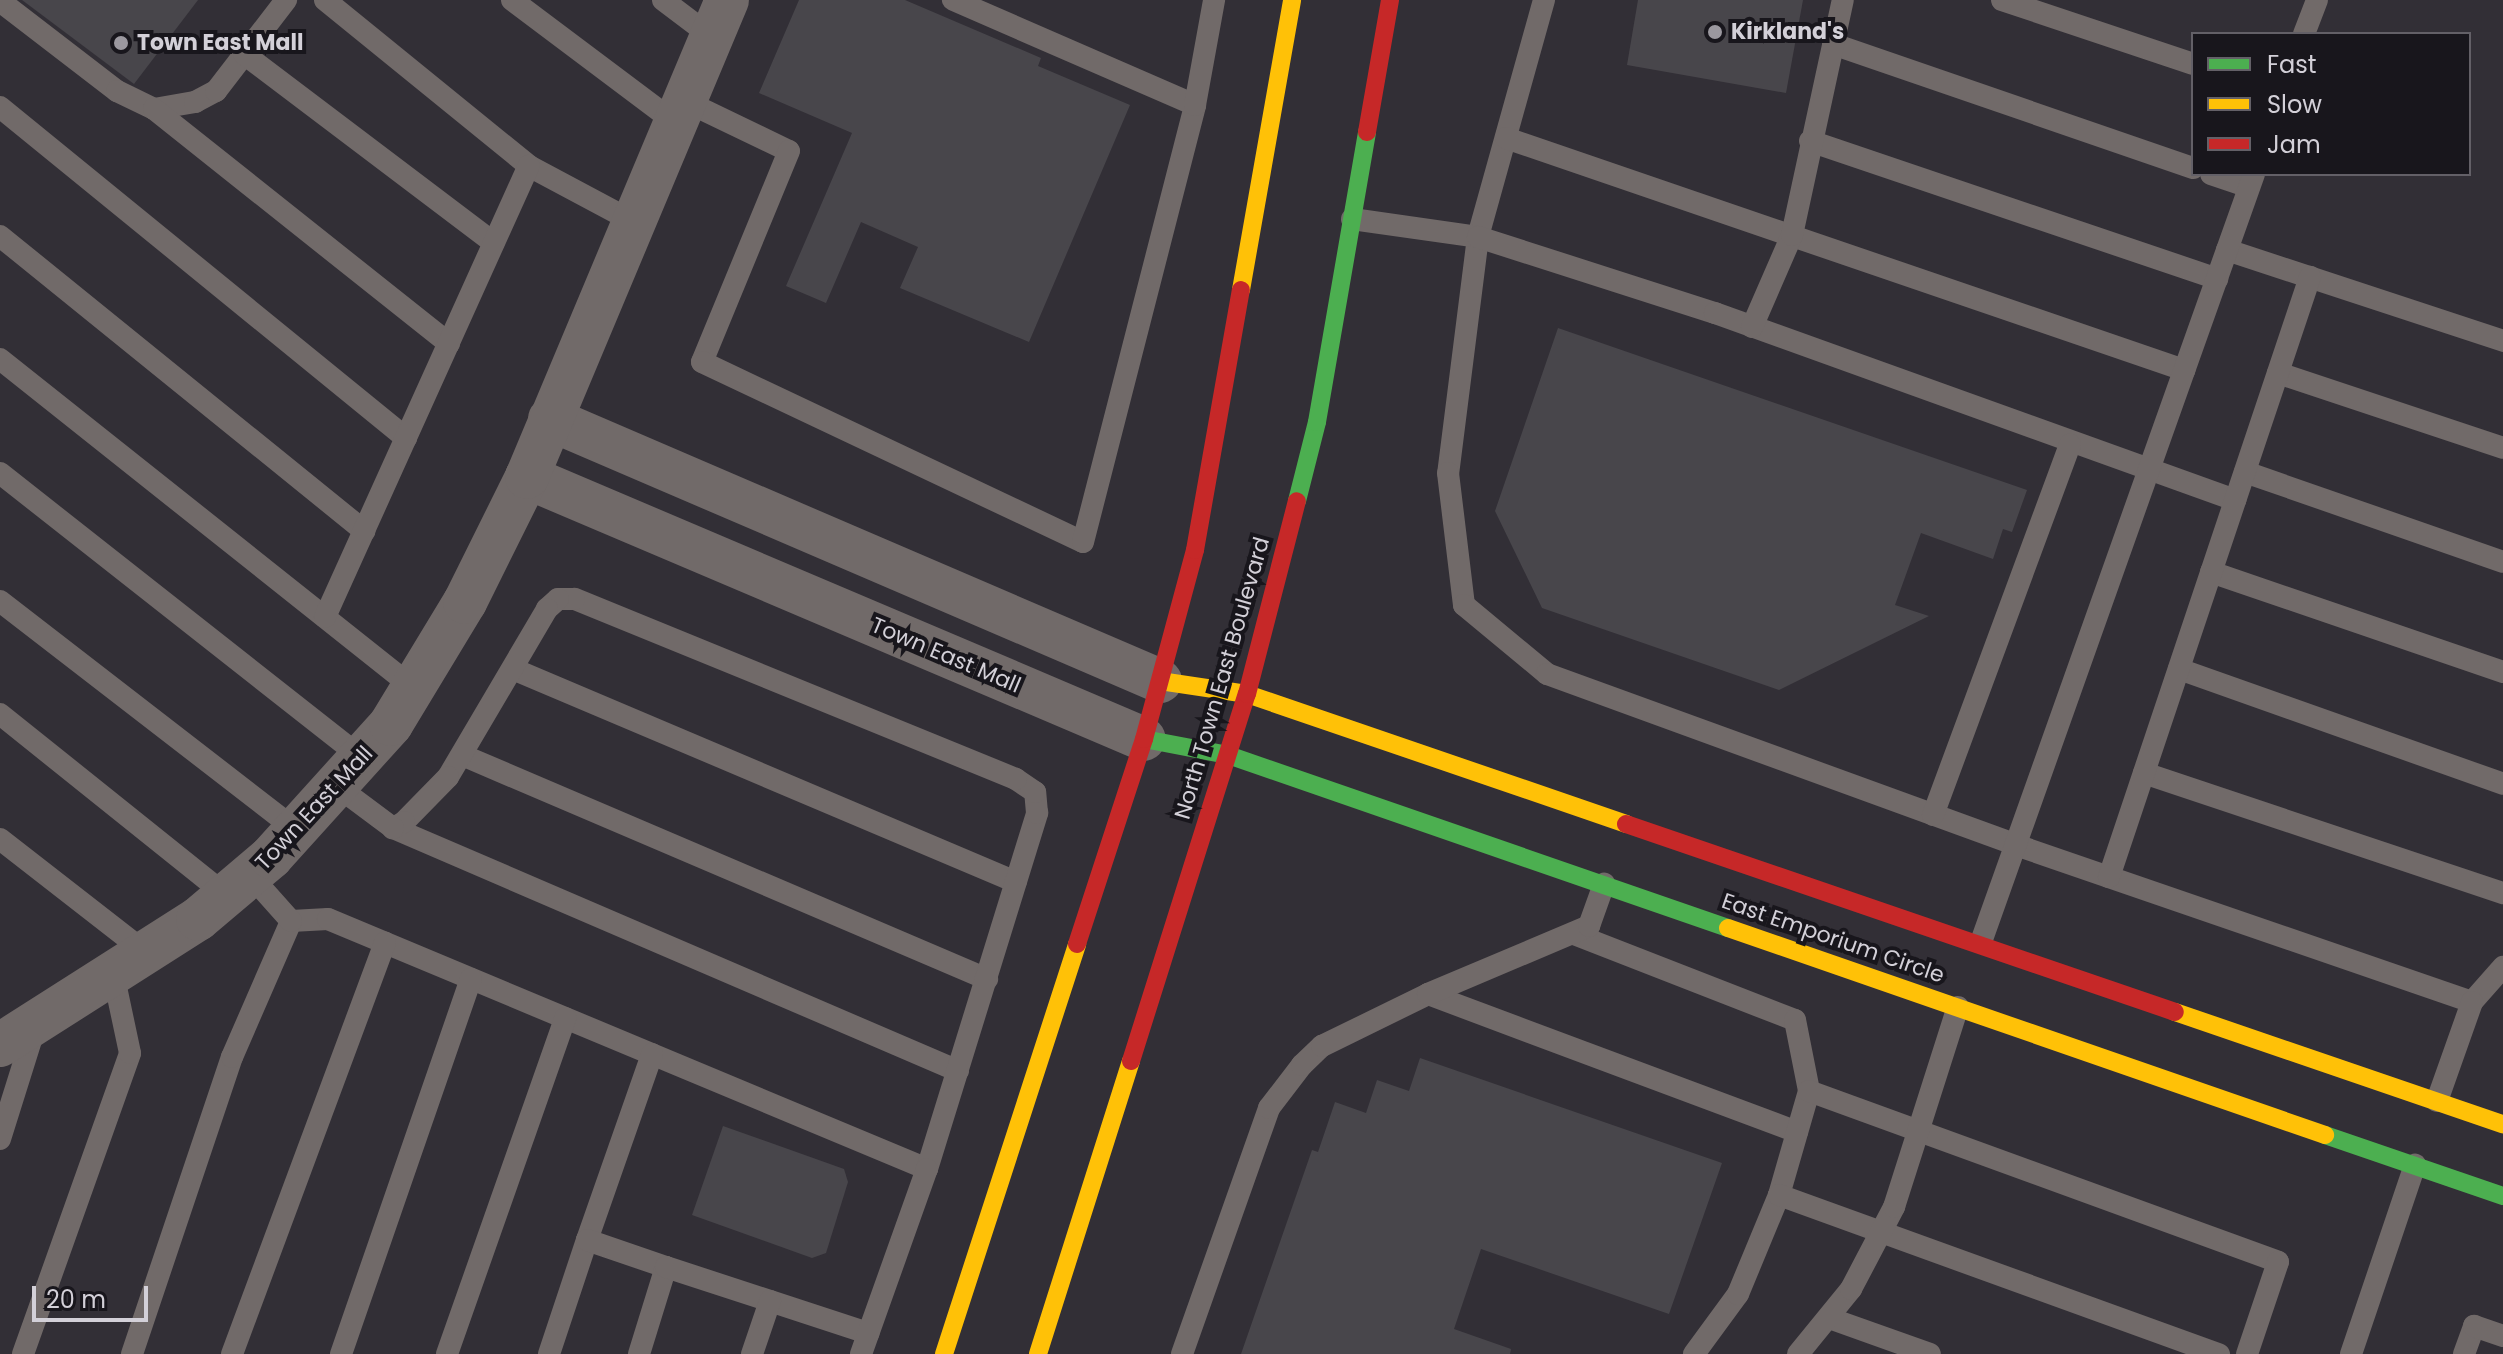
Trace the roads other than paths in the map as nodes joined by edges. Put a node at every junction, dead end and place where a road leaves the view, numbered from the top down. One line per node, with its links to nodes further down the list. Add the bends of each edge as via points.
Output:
1 (286, 0): 17 (lane)
2 (325, 0): 25 (lane)
3 (512, 0): 22 (lane)
4 (663, 0): 14 (lane)
5 (953, 0): 19 (lane)
6 (1214, 0): 19 (lane)
7 (1292, 0): 61 (street, via 1195,550)
8 (1390, 0): 29 (street, North Town East Boulevard)
9 (1544, 0): 23 (lane)
10 (1843, 0): 16 (lane)
11 (2002, 0): 18 (lane)
12 (0, 1): 21 (lane, via 117,91)
13 (2314, 1): 15 (lane)
14 (720, 18): 22 (street, Town East Mall)
15 (2305, 32)
16 (1833, 44): 24 (lane); 26 (lane)
17 (244, 54): 21 (lane, via 216,91 195,102); 34 (lane)
18 (2191, 63)
19 (1195, 105): 22 (lane, via 1083,542 702,362 789,151)
20 (0, 107): 45 (lane)
21 (154, 109): 40 (lane)
22 (680, 112): 30 (street, Town East Mall)
23 (1506, 138): 31 (lane); 33 (lane)
24 (1810, 141): 31 (lane); 37 (lane)
25 (529, 166): 30 (lane); 34 (lane)
26 (2191, 167)
27 (2224, 176): 28 (lane)
28 (2251, 180): 35 (lane)
29 (1352, 219): 33 (lane); 63 (street, North Town East Boulevard, via 1317,422)
30 (634, 222): 44 (street, Town East Mall)
31 (1792, 235): 38 (lane); 42 (lane)
32 (0, 236): 53 (lane)
33 (1478, 237): 38 (lane); 71 (lane, via 1448,473 1464,605 1547,674)
34 (494, 243): 40 (lane)
35 (2227, 250): 36 (lane); 37 (lane)
36 (2310, 277): 39 (lane); 43 (lane)
37 (2217, 279): 42 (lane)
38 (1752, 327): 46 (lane)
39 (2503, 341)
40 (449, 344): 45 (lane)
41 (0, 359): 57 (lane)
42 (2184, 370): 48 (lane)
43 (2278, 373): 47 (lane); 49 (lane)
44 (550, 419): 51 (street, Town East Mall); 61 (street)
45 (406, 438): 53 (lane)
46 (2070, 445): 48 (lane); 71 (lane)
47 (2503, 448)
48 (2148, 471): 52 (lane); 75 (lane)
49 (2245, 472): 52 (lane); 54 (lane)
50 (0, 473): 68 (lane)
51 (527, 477): 62 (street, Town East Mall); 65 (street, Town East Mall)
52 (2235, 500): 55 (lane)
53 (364, 531): 57 (lane)
54 (2503, 562)
55 (2211, 572): 59 (lane); 60 (lane)
56 (0, 601): 73 (lane)
57 (325, 617): 62 (lane)
58 (513, 669): 66 (lane); 77 (lane); 77 (lane, via 547,609 558,599 574,599 1016,779 1035,792 1037,813)
59 (2179, 669): 69 (lane); 70 (lane)
60 (2503, 672)
61 (1160, 681): 63 (street, East Emporium Circle); 65 (street)
62 (415, 689): 68 (street, Town East Mall)
63 (1247, 694): 67 (street, North Town East Boulevard); 83 (street, East Emporium Circle)
64 (0, 714): 79 (lane)
65 (1144, 739): 67 (street, East Emporium Circle); 122 (street)
66 (462, 755): 72 (lane, via 448,777); 88 (lane)
67 (1228, 755): 78 (street, East Emporium Circle); 123 (street, North Town East Boulevard)
68 (350, 772): 72 (lane); 73 (street, Town East Mall)
69 (2144, 773): 76 (lane); 80 (lane)
70 (2503, 784)
71 (1933, 815): 75 (lane)
72 (393, 828): 96 (lane)
73 (296, 830): 79 (street, Town East Mall)
74 (0, 839): 85 (lane)
75 (2016, 845): 76 (lane); 83 (lane)
76 (2109, 877): 90 (lane)
77 (1016, 882): 88 (lane)
78 (1604, 884): 82 (lane, via 1589,926); 91 (street, East Emporium Circle)
79 (238, 885): 81 (lane); 85 (street, Town East Mall)
80 (2503, 893)
81 (291, 921): 84 (lane, via 328,919); 115 (lane, via 232,1057)
82 (1574, 934): 89 (lane); 97 (lane, via 1795,1020)
83 (1981, 942): 91 (street); 98 (street, East Emporium Circle)
84 (385, 943): 87 (lane); 116 (lane)
85 (129, 963): 93 (street, Town East Mall); 114 (lane, via 130,1053)
86 (2503, 967): 90 (lane)
87 (471, 979): 92 (lane); 117 (lane)
88 (987, 979): 96 (lane)
89 (1428, 994): 101 (lane); 124 (lane, via 1322,1046 1269,1108)
90 (2472, 1002): 98 (lane)
91 (1958, 1007): 100 (lane); 103 (street, East Emporium Circle)
92 (565, 1018): 95 (lane); 118 (lane)
93 (37, 1022): 94 (street, Town East Mall); 102 (lane)
94 (0, 1045)
95 (652, 1054): 104 (lane); 108 (lane)
96 (958, 1071): 104 (lane)
97 (1809, 1091): 100 (lane); 101 (lane)
98 (2437, 1101): 99 (street, East Emporium Circle); 103 (street)
99 (2503, 1124)
100 (1920, 1131): 107 (lane); 129 (lane, via 2278,1262)
101 (1797, 1132): 105 (lane)
102 (0, 1139)
103 (2415, 1165): 106 (street, East Emporium Circle); 130 (lane)
104 (927, 1169): 113 (lane)
105 (1779, 1195): 107 (lane); 125 (lane, via 1738,1294)
106 (2503, 1196)
107 (1881, 1236): 111 (lane); 128 (lane)
108 (587, 1240): 109 (lane); 119 (lane)
109 (666, 1267): 110 (lane); 120 (lane)
110 (770, 1301): 113 (lane); 121 (lane)
111 (1829, 1318): 126 (lane); 127 (lane)
112 (2503, 1336): 131 (lane, via 2474,1326)
113 (864, 1343)
114 (23, 1354)
115 (132, 1354)
116 (232, 1354)
117 (341, 1354)
118 (447, 1354)
119 (549, 1354)
120 (639, 1354)
121 (752, 1354)
122 (944, 1354)
123 (1038, 1354)
124 (1182, 1354)
125 (1694, 1354)
126 (1798, 1354)
127 (1930, 1354)
128 (2219, 1354)
129 (2247, 1354)
130 (2351, 1354)
131 (2464, 1354)

